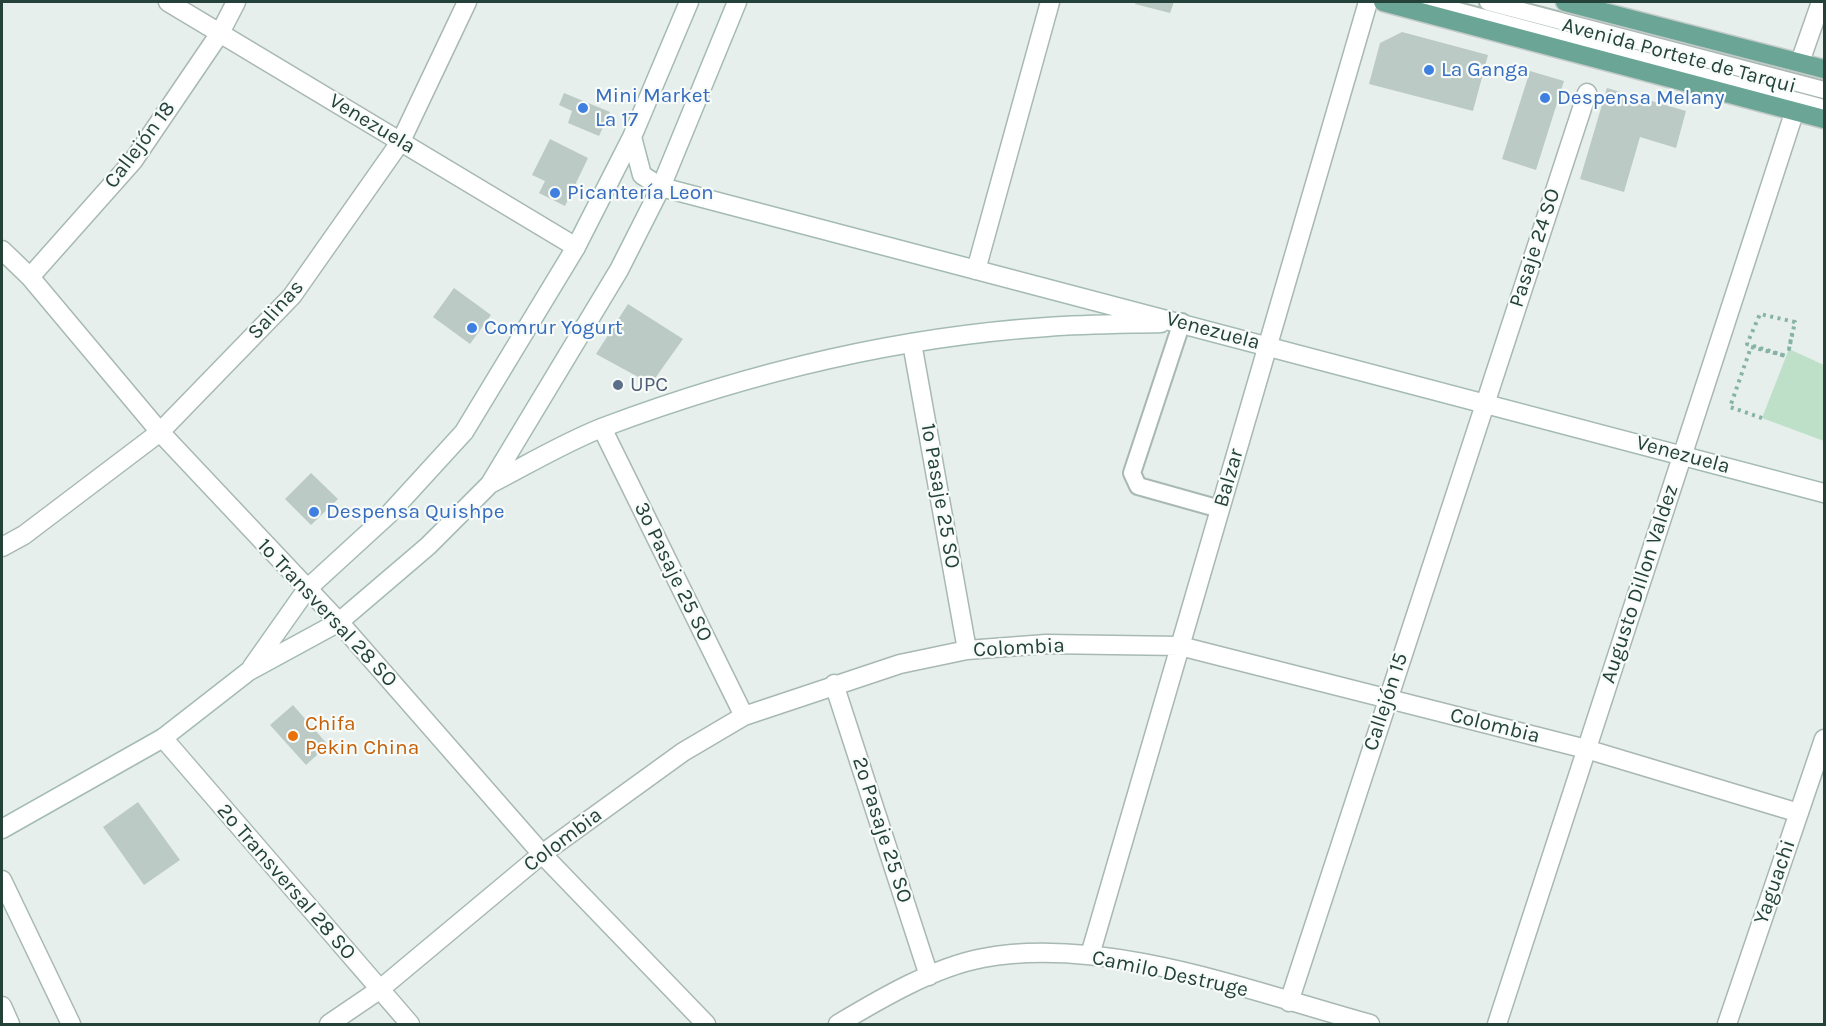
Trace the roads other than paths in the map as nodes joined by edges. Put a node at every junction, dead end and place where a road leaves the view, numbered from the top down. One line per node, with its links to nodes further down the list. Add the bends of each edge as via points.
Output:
1 (168, 2): 13 (street, Venezuela)
2 (236, 2): 13 (street, Callejón 18)
3 (467, 2): 22 (street, Salinas)
4 (689, 2): 21 (street)
5 (737, 2): 23 (street)
6 (1050, 2): 26 (street)
7 (1368, 2): 30 (street, Balzar)
8 (1383, 2): 19 (main road, Avenida Portete de Tarqui)
9 (1424, 2): 18 (lane, Avenida Portete de Tarqui)
10 (1488, 2): 16 (lane, Avenida Portete de Tarqui)
11 (1565, 2): 14 (main road, Avenida Portete de Tarqui)
12 (1821, 2): 14 (street)
13 (220, 33): 22 (street, Venezuela); 27 (street, Callejón 18, via 133,161)
14 (1800, 62): 15 (main road, Avenida Portete de Tarqui)
15 (1824, 69)
16 (1824, 90)
17 (1587, 93): 31 (street, Pasaje 24 SO)
18 (1824, 108)
19 (1795, 110): 20 (main road, Avenida Portete de Tarqui); 34 (street, Augusto Dillon Valdez)
20 (1824, 119)
21 (632, 137): 23 (street, Venezuela, via 642,174); 24 (street)
22 (401, 141): 24 (street, Venezuela); 33 (street, Salinas, via 292,296)
23 (661, 187): 26 (street, Venezuela); 35 (street, via 619,270)
24 (576, 247): 39 (street, via 464,432 390,513)
25 (2, 250): 27 (street, 1º Transversal 28 SO)
26 (976, 270): 28 (street, Venezuela)
27 (30, 277): 33 (street, 1º Transversal 28 SO)
28 (1182, 322): 29 (street, via 1046,327); 30 (street, Venezuela); 37 (lane, via 1132,473 1138,486)
29 (912, 343): 32 (street, via 795,367); 42 (street, 1º Pasaje 25 SO)
30 (1268, 346): 31 (street, Venezuela); 37 (street, Balzar)
31 (1484, 403): 34 (street, Venezuela); 45 (street, Callejón 15)
32 (602, 428): 35 (street); 46 (street, 3º Pasaje 25 SO)
33 (160, 432): 38 (street, Salinas); 39 (street, 1º Transversal 28 SO)
34 (1683, 455): 36 (street, Venezuela); 49 (street, Augusto Dillon Valdez)
35 (490, 484): 40 (street, via 428,546)
36 (1824, 493)
37 (1220, 509): 41 (street, Balzar)
38 (2, 548)
39 (306, 590): 40 (street, 1º Transversal 28 SO); 43 (street)
40 (339, 622): 43 (street); 52 (street, 1º Transversal 28 SO)
41 (1180, 646): 42 (street, Colombia, via 1046,644); 45 (street, Colombia); 54 (street, Balzar)
42 (968, 650): 44 (street, Colombia, via 900,664)
43 (249, 671): 47 (street)
44 (834, 684): 46 (street, Colombia); 55 (street, 2º Pasaje 25 SO)
45 (1387, 700): 49 (street, Colombia); 57 (street, Callejón 15)
46 (744, 716): 52 (street, Colombia, via 683,752)
47 (163, 738): 51 (street); 56 (street, 2º Transversal 28 SO)
48 (1824, 739): 50 (street, Yaguachi)
49 (1586, 749): 50 (street, Colombia); 66 (street, Augusto Dillon Valdez)
50 (1799, 813): 67 (street, Yaguachi)
51 (2, 829)
52 (542, 854): 56 (street, Colombia); 63 (street, 1º Transversal 28 SO)
53 (2, 880): 60 (street)
54 (1090, 955): 55 (street, Camilo Destruge, via 1025,952 980,958); 57 (street, Camilo Destruge, via 1175,970)
55 (929, 976): 64 (street, Camilo Destruge)
56 (379, 990): 61 (street, Colombia); 62 (street, 2º Transversal 28 SO)
57 (1289, 1002): 65 (street, Camilo Destruge)
58 (2, 1006): 59 (street)
59 (10, 1024)
60 (71, 1024)
61 (329, 1024)
62 (410, 1024)
63 (706, 1024)
64 (838, 1024)
65 (1370, 1024)
66 (1497, 1024)
67 (1727, 1024)

